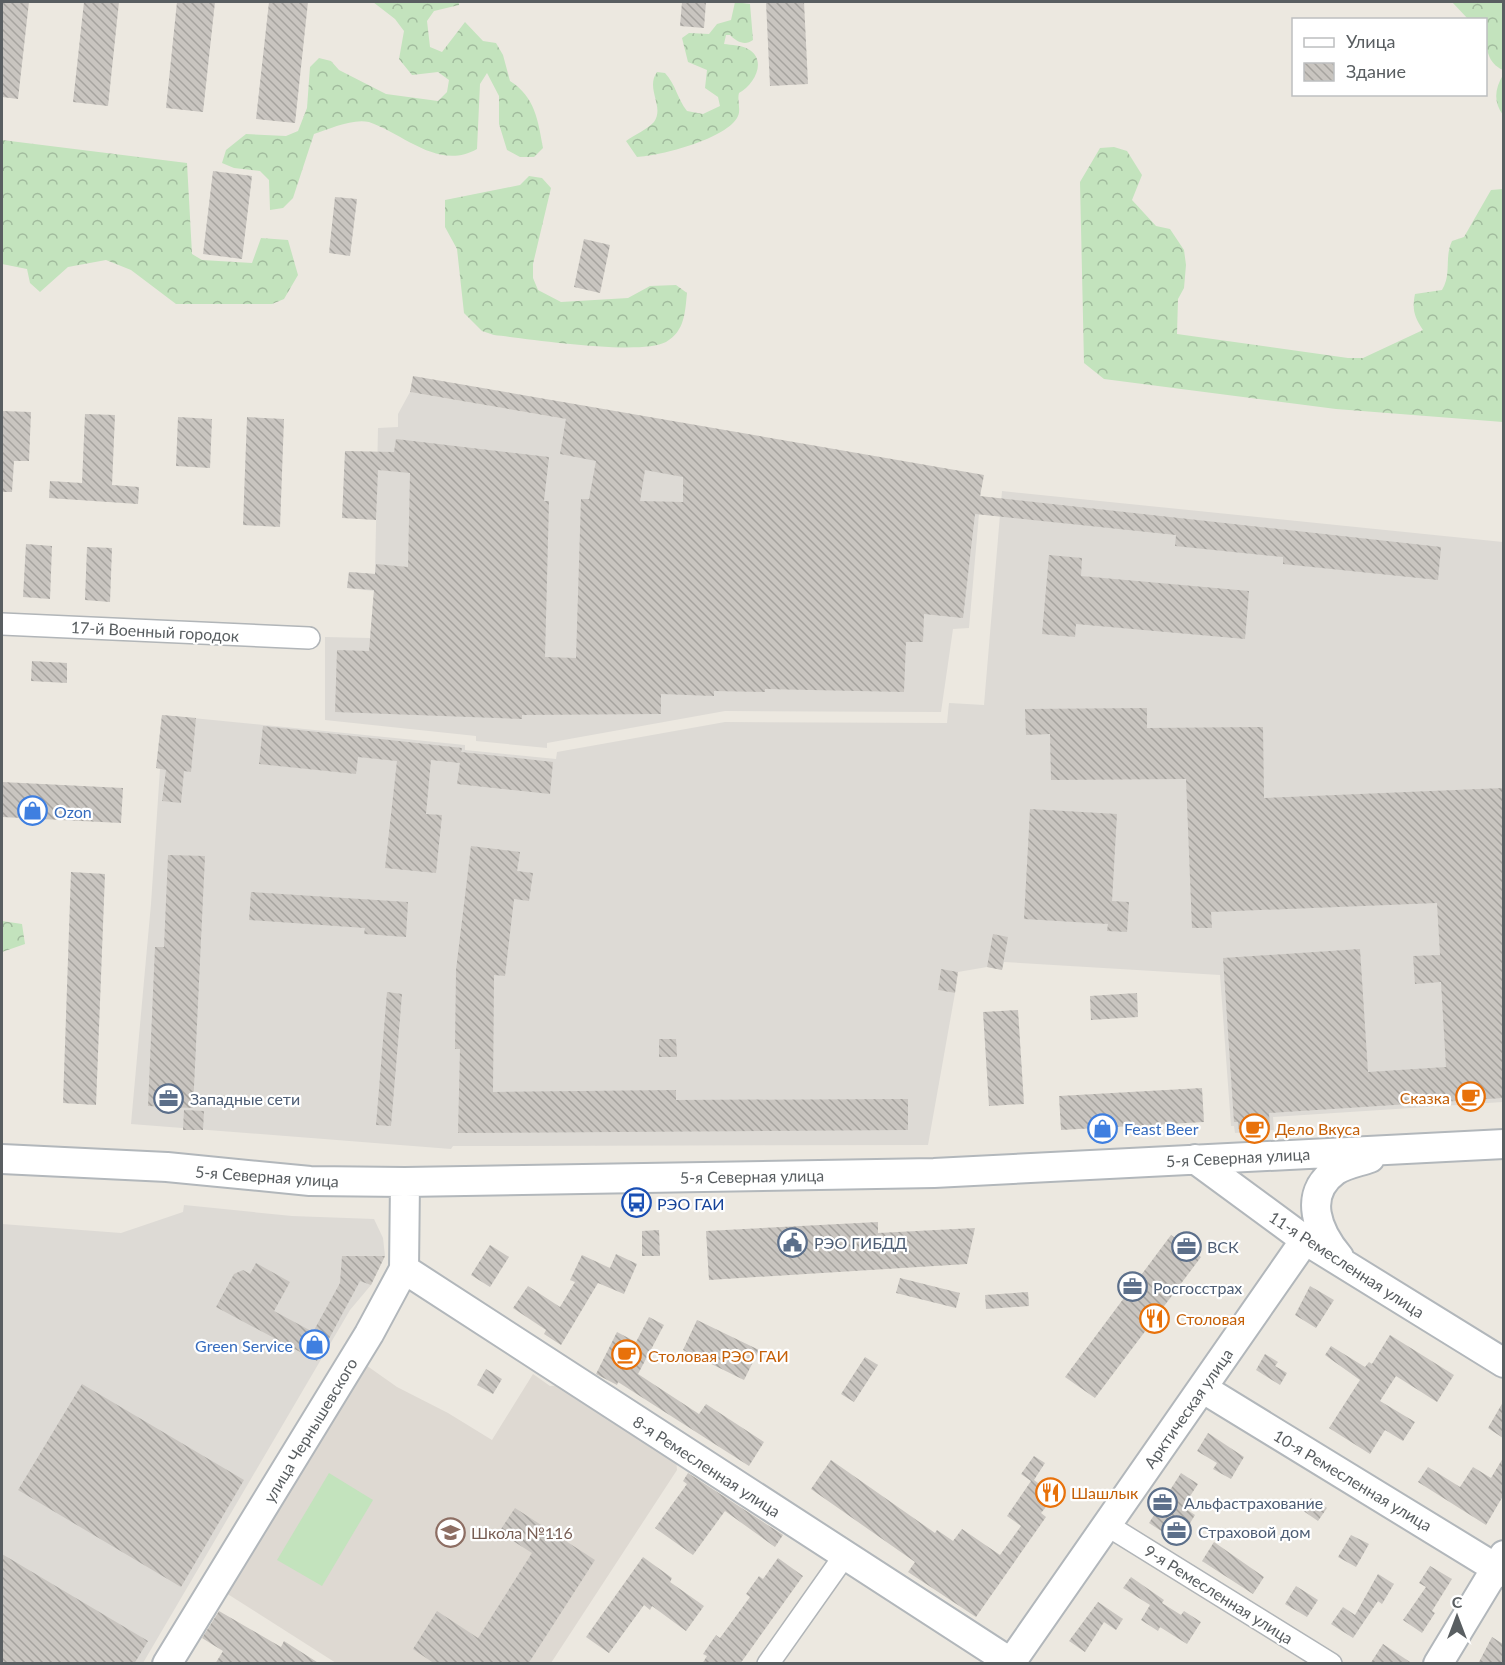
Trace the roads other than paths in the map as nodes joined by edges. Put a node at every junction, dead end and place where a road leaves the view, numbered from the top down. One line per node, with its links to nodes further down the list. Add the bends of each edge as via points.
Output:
1 (2, 624): 2 (street, 17-й Военный городок)
2 (309, 638)
3 (1503, 1144): 4 (main road, 5-я Северная улица)
4 (1399, 1149): 6 (main road, 5-я Северная улица); 9 (main road, via 1336,1171 1318,1194 1316,1216 1323,1234)
5 (2, 1159): 7 (main road, 5-я Северная улица, via 167,1167 310,1181)
6 (1195, 1159): 7 (main road, 5-я Северная улица, via 934,1173); 8 (main road, 11-я Ремесленная улица)
7 (405, 1182): 10 (main road, улица Чернышевского)
8 (1305, 1240): 9 (main road, 11-я Ремесленная улица); 12 (main road, Арктическая улица)
9 (1346, 1266): 11 (main road, 11-я Ремесленная улица)
10 (404, 1269): 14 (main road, 8-я Ремесленная улица); 17 (main road, улица Чернышевского, via 369,1334)
11 (1503, 1363)
12 (1202, 1388): 13 (main road, Арктическая улица); 15 (main road, 10-я Ремесленная улица)
13 (1107, 1525): 16 (main road, Арктическая улица); 19 (street, 9-я Ремесленная улица)
14 (845, 1555): 16 (main road, 8-я Ремесленная улица); 18 (street)
15 (1501, 1565): 20 (main road)
16 (1014, 1662)
17 (167, 1664)
18 (768, 1664)
19 (1331, 1664)
20 (1438, 1664)

